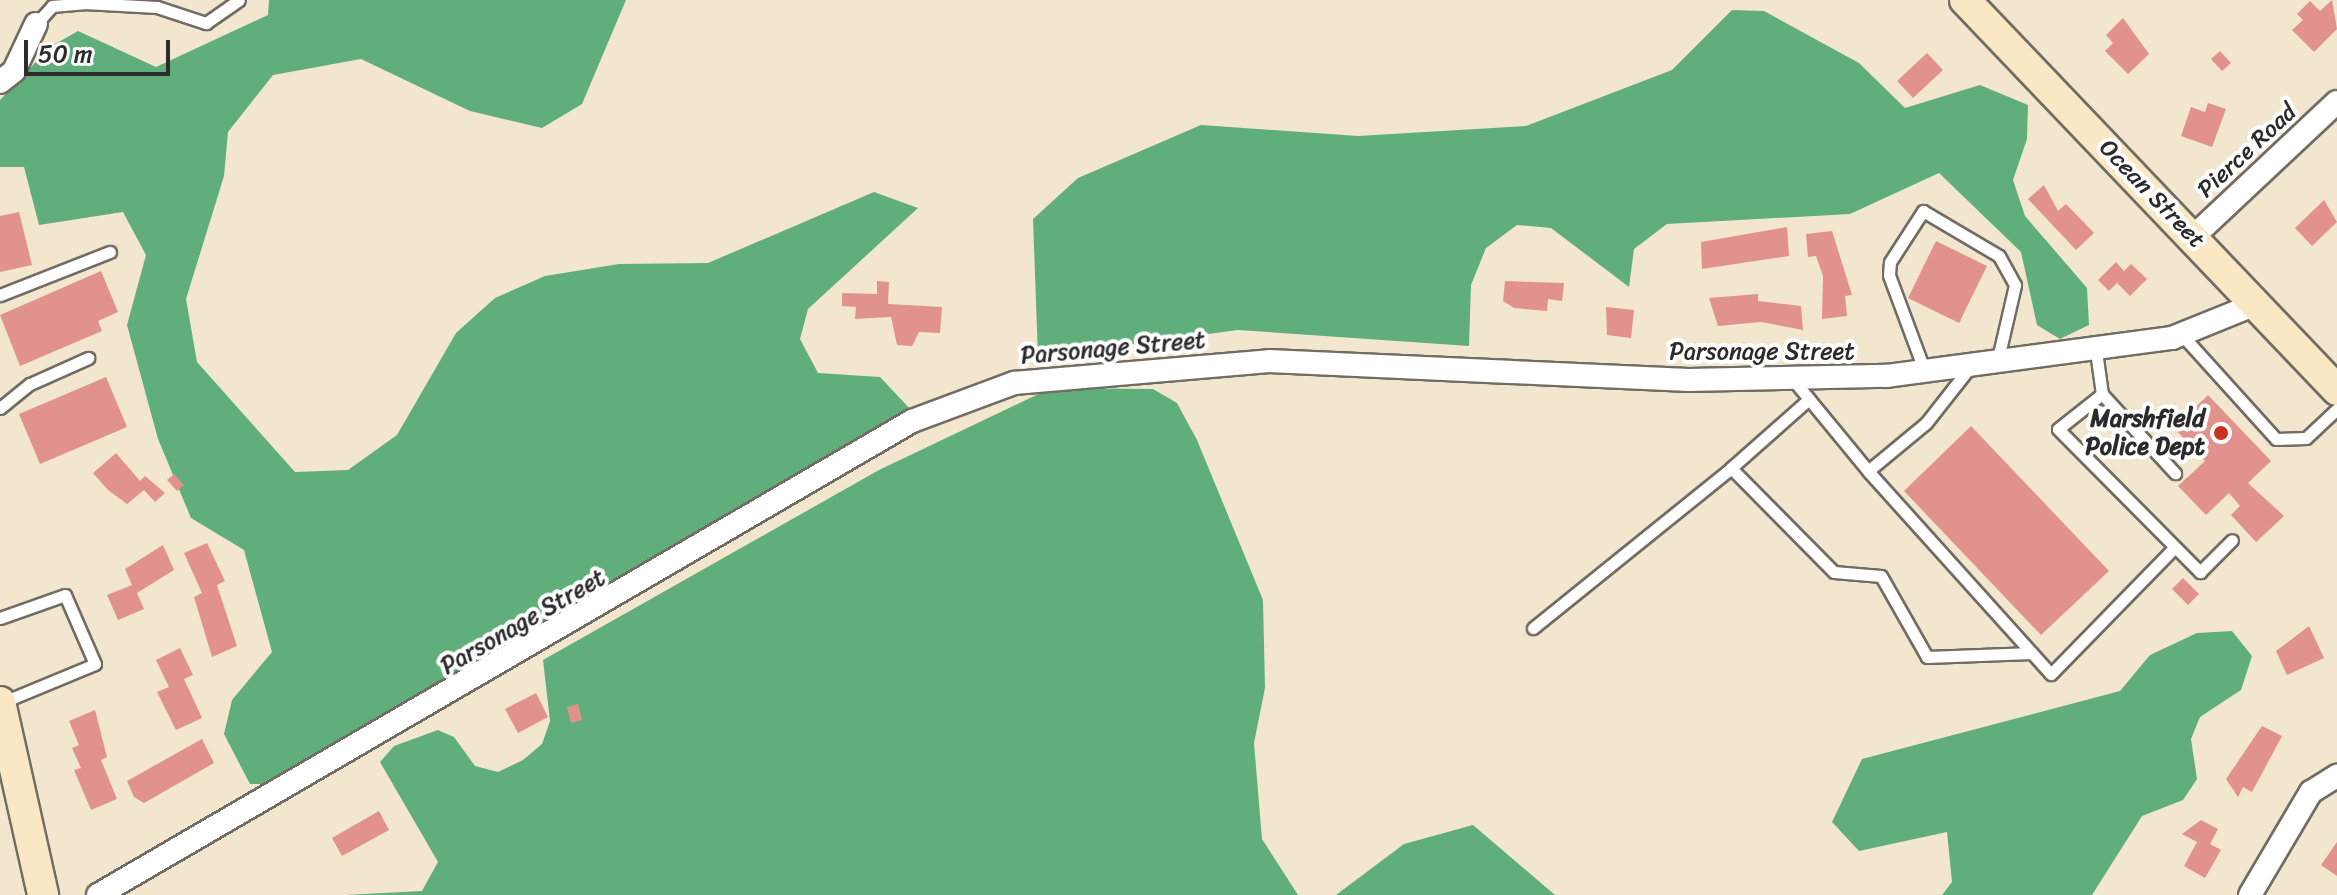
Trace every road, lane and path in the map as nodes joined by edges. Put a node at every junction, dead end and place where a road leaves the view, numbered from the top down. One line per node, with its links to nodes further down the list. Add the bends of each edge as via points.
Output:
1 (180, 0): 4 (lane)
2 (239, 0): 4 (lane, via 206,23)
3 (1965, 0): 8 (main road, Ocean Street)
4 (179, 15): 5 (lane, via 84,3 52,6)
5 (36, 24): 6 (street, via 14,71)
6 (0, 82)
7 (2337, 102): 8 (street, Pierce Road)
8 (2193, 237): 11 (main road, Ocean Street)
9 (110, 252): 10 (lane)
10 (0, 295)
11 (2256, 304): 12 (street, Parsonage Street); 19 (main road, Ocean Street)
12 (2182, 335): 13 (street, Parsonage Street); 22 (lane, via 2276,439 2306,438)
13 (2096, 351): 15 (street, Parsonage Street); 20 (lane)
14 (88, 358): 21 (lane, via 30,384)
15 (1997, 363): 16 (street, Parsonage Street); 17 (lane, via 2015,285 1999,256 1923,211 1890,262 1889,275)
16 (1970, 367): 17 (street, Parsonage Street); 24 (lane, via 1926,423)
17 (1925, 372): 18 (street, Parsonage Street)
18 (1802, 390): 23 (lane); 24 (lane); 34 (street, Parsonage Street, via 1269,361 1065,375 969,396 912,421)
19 (2337, 390)
20 (2102, 394): 25 (lane); 27 (lane, via 2058,429)
21 (0, 408)
22 (2337, 409)
23 (1731, 468): 29 (lane); 30 (lane, via 1834,572 1881,576 1927,657)
24 (1868, 471): 30 (lane)
25 (2175, 473)
26 (2232, 540): 27 (lane, via 2200,572)
27 (2175, 547): 30 (lane, via 2051,674)
28 (0, 618): 31 (lane, via 65,595 95,664)
29 (1533, 628)
30 (2032, 653)
31 (0, 703): 33 (main road)
32 (2337, 776): 35 (street, via 2311,792)
33 (43, 895)
34 (98, 895)
35 (2250, 895)

